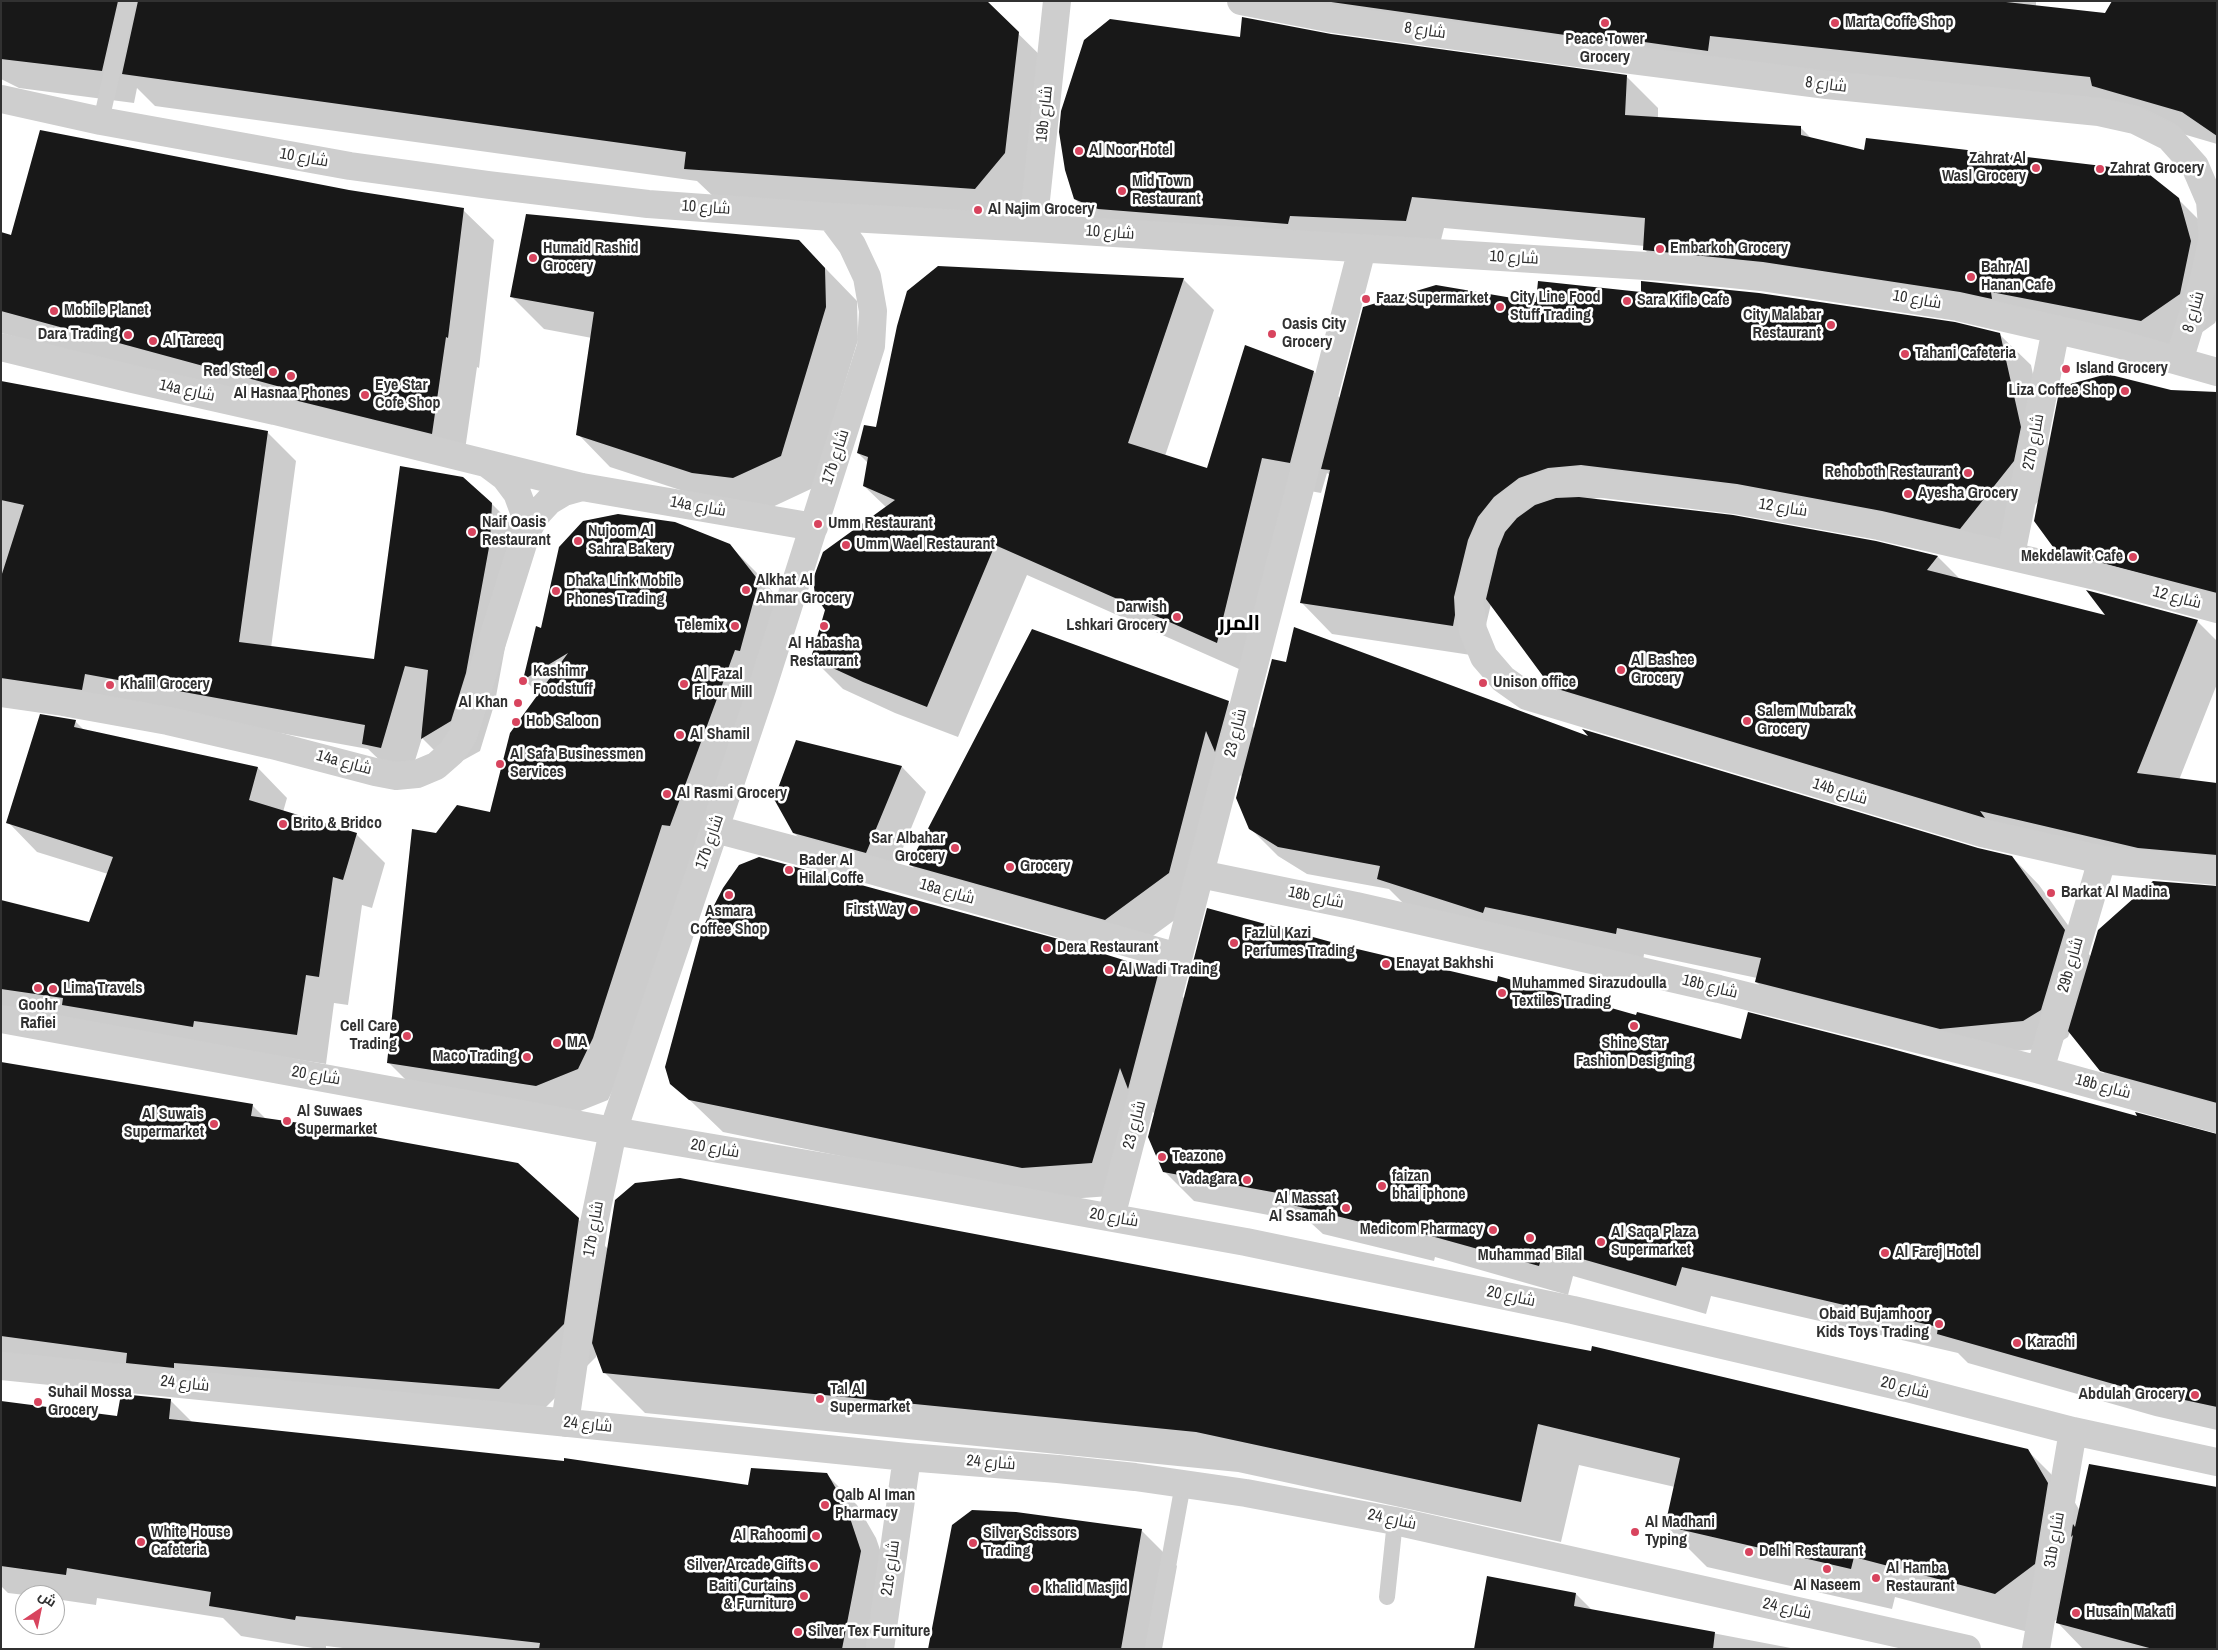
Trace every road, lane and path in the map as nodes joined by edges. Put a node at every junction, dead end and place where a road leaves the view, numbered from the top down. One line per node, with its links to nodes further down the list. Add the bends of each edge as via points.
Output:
1 (128, 1): 5 (lane)
2 (1057, 1): 7 (street, 19b شارع)
3 (1241, 1): 11 (street, شارع 8, via 1334,19 1609,58 1836,86 2099,112 2135,120 2169,137 2195,166 2210,201 2213,238)
4 (1, 99): 5 (street, شارع 10)
5 (101, 121): 6 (street, شارع 10, via 350,166 489,185 648,204)
6 (831, 217): 7 (street, شارع 10); 15 (street, 17b شارع, via 852,245 866,277 873,311 872,338 862,380)
7 (1033, 228): 8 (street, شارع 10)
8 (1362, 249): 9 (street, شارع 10, via 1662,267 1761,277 1958,307); 24 (street, شارع 23)
9 (2056, 328): 11 (street, شارع 10); 17 (street, 27b شارع)
10 (1, 347): 13 (street, 14a شارع)
11 (2179, 361): 12 (street, شارع 10)
12 (2217, 372)
13 (489, 465): 14 (street, 14a شارع); 16 (street, 14a شارع, via 505,477 517,494)
14 (582, 487): 15 (street, 14a شارع); 16 (street, 14a شارع, via 549,501)
15 (814, 527): 21 (street, 17b شارع)
16 (527, 531): 20 (street, 14a شارع, via 463,735 452,752 436,766 417,774 396,776 375,772 272,744 168,721)
17 (2012, 555): 18 (street, شارع 12); 19 (street, شارع 12, via 1879,526 1735,500 1579,481 1553,483 1528,492 1506,507 1492,524 1483,544 1469,602 1473,630)
18 (2217, 609)
19 (1484, 657): 22 (street, 14b شارع, via 1503,680 1527,696 1973,831)
20 (1, 693)
21 (715, 829): 25 (street, 18a شارع, via 874,870); 29 (street, 17b شارع)
22 (2102, 860): 23 (street, 14b شارع); 27 (street, 29b شارع)
23 (2217, 871)
24 (1200, 874): 25 (street, شارع 23); 27 (street, 18b شارع, via 1640,970)
25 (1178, 957): 30 (street, شارع 23)
26 (1, 1019): 29 (street, شارع 20)
27 (2040, 1070): 28 (street, 18b شارع)
28 (2217, 1119)
29 (613, 1131): 30 (street, شارع 20); 32 (street, 17b شارع, via 594,1224)
30 (1111, 1217): 33 (street, شارع 20, via 1573,1310)
31 (1, 1366): 32 (street, شارع 24)
32 (565, 1423): 34 (street, شارع 24)
33 (2073, 1431): 35 (street, شارع 20); 42 (street, 31b شارع)
34 (907, 1457): 36 (street, شارع 24, via 1058,1469); 39 (street, 21c شارع)
35 (2217, 1462)
36 (1183, 1484): 37 (street, شارع 24); 40 (lane)
37 (1395, 1521): 38 (lane); 41 (street, شارع 24)
38 (1387, 1597)
39 (880, 1649)
40 (1153, 1649)
41 (1967, 1649)
42 (2036, 1649)

